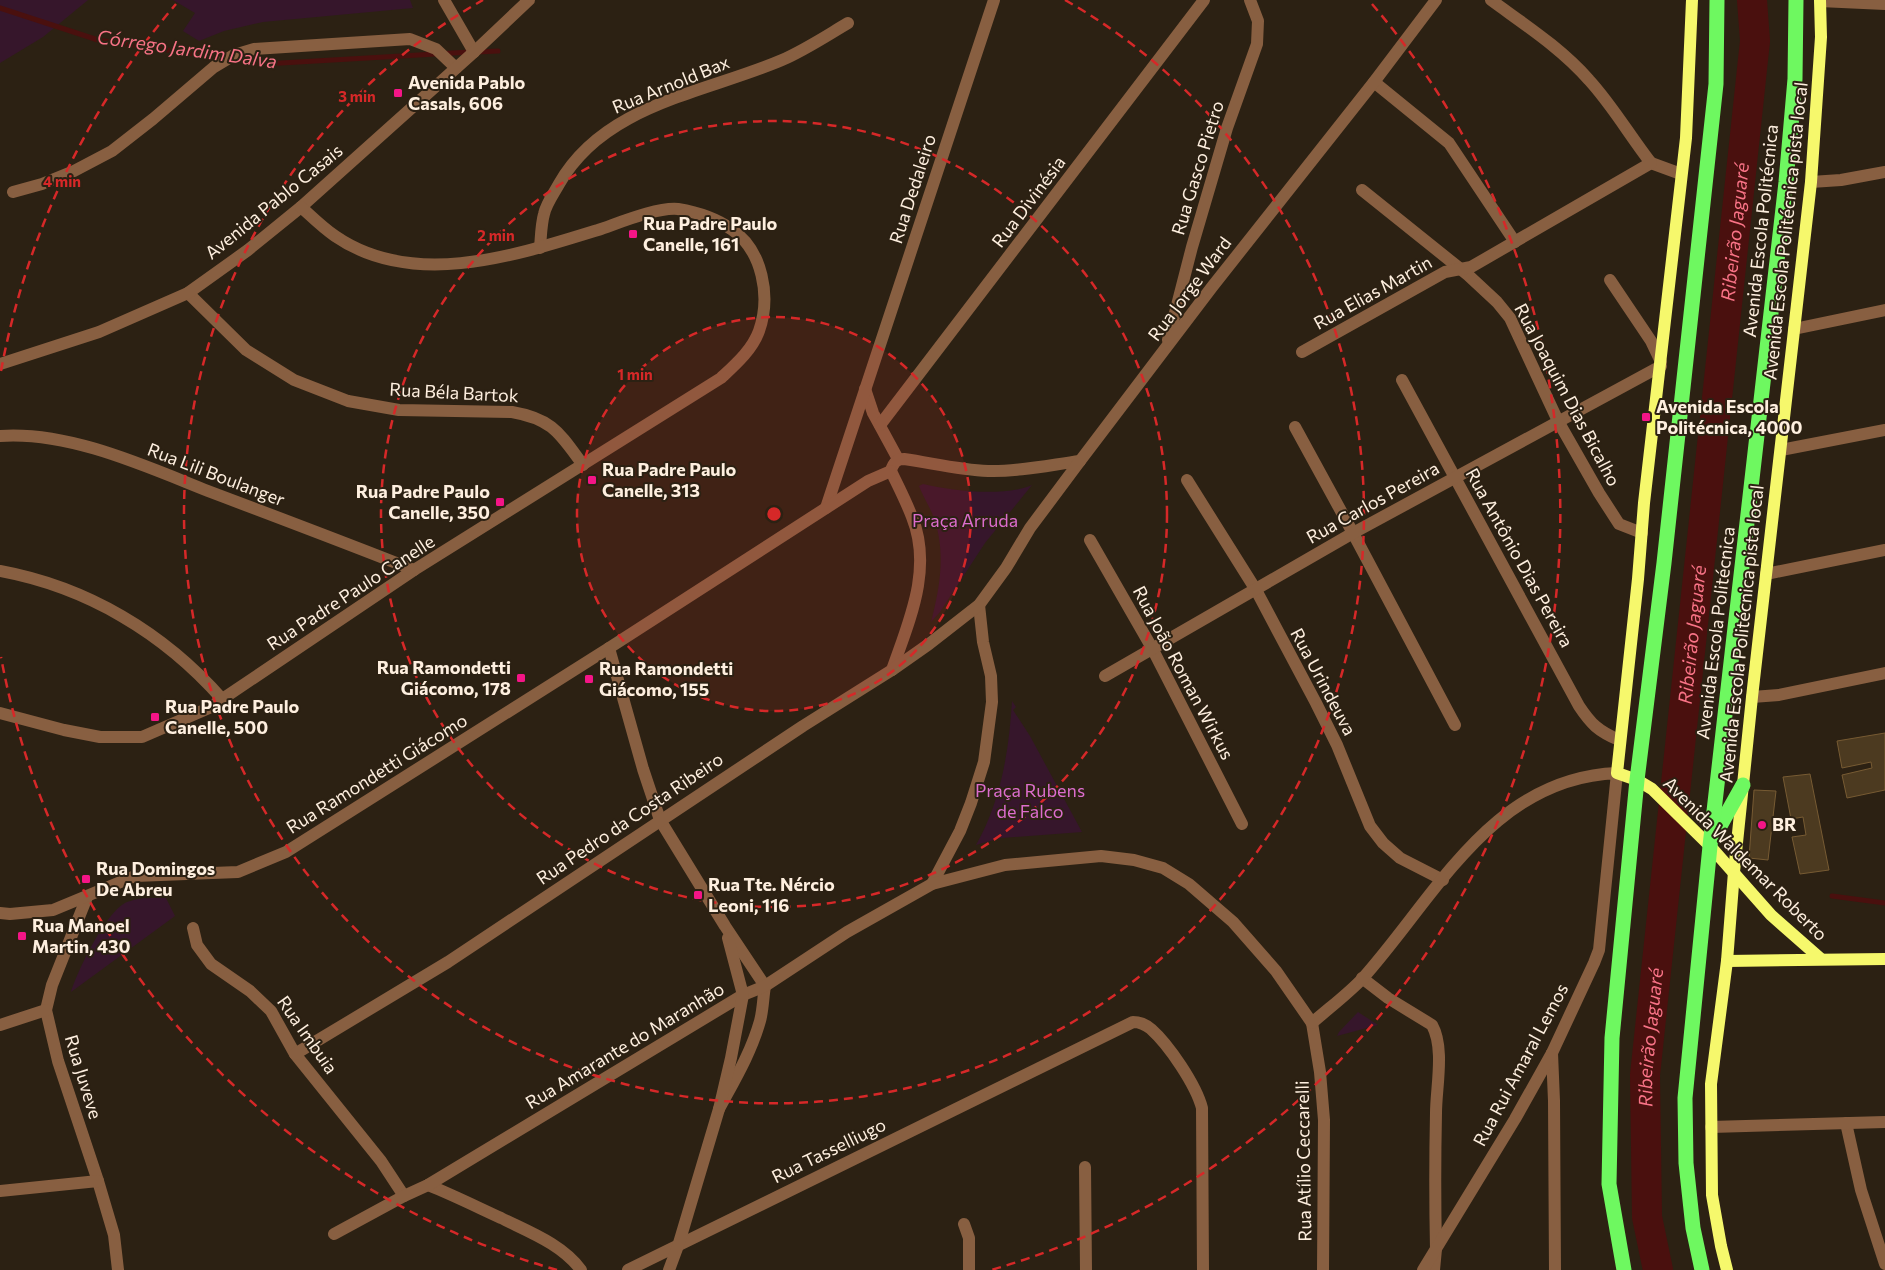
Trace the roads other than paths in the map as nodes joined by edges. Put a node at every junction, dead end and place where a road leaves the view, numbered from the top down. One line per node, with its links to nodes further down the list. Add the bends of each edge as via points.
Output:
1 (444, 0): 14 (street)
2 (529, 0): 14 (street, Avenida Pablo Casais)
3 (994, 0): 36 (street, Rua Dedaleiro)
4 (1204, 0): 38 (street, Rua Divinésia)
5 (1250, 0): 31 (street, Rua Gasco Pietro, via 1258,22 1257,44 1227,128)
6 (1436, 0): 16 (street, Rua Jorge Ward)
7 (1491, 0): 17 (street, via 1572,62)
8 (1692, 0): 19 (main road, via 1686,138)
9 (1716, 0): 70 (highway, via 1716,84)
10 (1796, 0): 74 (highway, Avenida Escola Politécnica, via 1795,79 1786,182)
11 (1820, 1): 12 (street); 20 (main road, Avenida Escola Politécnica pista local, via 1821,37)
12 (1885, 4)
13 (848, 23): 25 (street, Rua Arnold Bax, via 782,60 664,103 622,121 599,137 566,171 552,195 544,213)
14 (474, 52): 15 (street, Avenida Pablo Casais)
15 (456, 68): 22 (street, via 436,50 410,39 254,49 234,55 214,67 112,151 74,171); 23 (street, Avenida Pablo Casais)
16 (1374, 82): 24 (street, via 1449,143); 31 (street, Rua Jorge Ward, via 1212,286)
17 (1652, 163): 19 (street); 24 (street, Rua Elias Martin)
18 (1885, 172): 20 (street)
19 (1681, 174): 34 (main road)
20 (1811, 182): 30 (main road, Avenida Escola Politécnica pista local)
21 (1362, 190): 26 (street, Rua Joaquim Dias Bicalho)
22 (13, 192)
23 (301, 207): 25 (street, Rua Padre Paulo Canelle, via 336,237 369,254 406,263 450,265); 28 (street, Avenida Pablo Casais, via 248,250)
24 (1515, 242): 26 (street, Rua Elias Martin)
25 (540, 248): 45 (street, Rua Padre Paulo Canelle, via 651,213 677,209 705,216 732,229 749,246 765,288 764,312 758,333 743,358 721,378)
26 (1460, 270): 32 (street, Rua Elias Martin, via 1445,272); 37 (street, Rua Joaquim Dias Bicalho, via 1497,302 1510,318)
27 (1610, 280): 34 (street, via 1651,341)
28 (188, 292): 33 (street, Avenida Pablo Casais, via 98,332); 45 (street, Rua Béla Bartok, via 246,350 294,380 348,401 399,410 512,412 542,419 559,433)
29 (1885, 310): 30 (street)
30 (1794, 328): 42 (main road, Avenida Escola Politécnica pista local)
31 (1167, 348): 44 (street, Rua Jorge Ward)
32 (1302, 352)
33 (0, 364)
34 (1661, 364): 37 (street, Rua Carlos Pereira); 51 (main road)
35 (1402, 380): 47 (street, Rua Antônio Dias Pereira)
36 (865, 389): 38 (street); 49 (street, Rua Dedaleiro)
37 (1558, 421): 47 (street, Rua Carlos Pereira); 51 (street, Rua Joaquim Dias Bicalho, via 1619,524)
38 (880, 425): 43 (street)
39 (1295, 427): 50 (street)
40 (1885, 430): 42 (street)
41 (0, 436): 54 (street, Rua Lili Boulanger, via 66,442 118,456)
42 (1781, 450): 56 (main road, Avenida Escola Politécnica pista local)
43 (898, 459): 44 (street, via 989,471); 46 (street)
44 (1080, 461): 58 (street, Rua Jorge Ward)
45 (583, 465): 54 (street, Rua Padre Paulo Canelle)
46 (891, 471): 49 (street, Rua Ramondetti Giácomo, via 868,481); 61 (street, via 912,517 921,562 917,596)
47 (1454, 478): 50 (street, Rua Carlos Pereira); 68 (street, Rua Antônio Dias Pereira, via 1579,706 1590,723 1602,733)
48 (1187, 480): 57 (street, Rua Urindeuva)
49 (826, 508): 59 (street, Rua Ramondetti Giácomo)
50 (1353, 533): 57 (street, Rua Carlos Pereira); 67 (street)
51 (1642, 533): 68 (main road)
52 (1090, 540): 60 (street, Rua João Roman Wirkus)
53 (1885, 550): 56 (street)
54 (414, 570): 65 (street, Rua Padre Paulo Canelle)
55 (0, 571): 65 (street, via 30,576 89,598 138,624 202,676)
56 (1766, 574): 64 (main road, Avenida Escola Politécnica pista local)
57 (1256, 590): 60 (street, Rua Carlos Pereira); 76 (street, Rua Urindeuva, via 1337,745 1370,826 1400,858)
58 (979, 605): 61 (street, Rua Pedro da Costa Ribeiro); 77 (street, via 992,702 984,762 960,831)
59 (609, 648): 72 (street); 78 (street, Rua Ramondetti Giácomo, via 286,852 238,872 134,876)
60 (1152, 648): 63 (street, Rua Carlos Pereira); 73 (street, Rua João Roman Wirkus)
61 (892, 670): 72 (street, Rua Pedro da Costa Ribeiro)
62 (1885, 673): 64 (street, via 1778,695)
63 (1105, 676)
64 (1752, 697): 71 (main road, Avenida Escola Politécnica pista local)
65 (222, 699): 66 (street, Rua Padre Paulo Canelle, via 209,708 142,737 100,737)
66 (0, 713)
67 (1455, 725)
68 (1619, 740): 69 (main road)
69 (1616, 773): 70 (main road, Avenida Waldemar Roberto); 76 (street, via 1586,775 1561,782 1530,797 1504,814 1480,836); 91 (street, Rua Rui Amaral Lemos, via 1599,950)
70 (1637, 780): 74 (main road, Avenida Waldemar Roberto, via 1652,790); 118 (highway, via 1611,1056 1609,1184)
71 (1743, 785): 74 (highway); 75 (main road, Avenida Escola Politécnica pista local)
72 (660, 820): 80 (street); 92 (street, Rua Pedro da Costa Ribeiro, via 448,962)
73 (1242, 824)
74 (1710, 846): 75 (main road, Avenida Waldemar Roberto); 119 (highway, Avenida Escola Politécnica, via 1685,1098 1686,1163 1693,1228)
75 (1734, 872): 82 (main road, Avenida Waldemar Roberto, via 1771,915); 84 (main road, Avenida Escola Politécnica pista local)
76 (1443, 880): 85 (street)
77 (932, 884): 86 (street, Rua Amarante do Maranhão, via 847,932); 89 (street, Rua Amarante do Maranhão, via 1005,865 1072,858 1101,856 1163,868 1189,884 1233,922 1276,971)
78 (87, 897): 79 (street, Rua Ramondetti Giácomo, via 52,910); 88 (street, Rua Juveve, via 52,985)
79 (0, 913)
80 (725, 926): 86 (street); 87 (street)
81 (193, 928): 92 (street, Rua Imbuia, via 197,945 211,964 250,991 271,1011)
82 (1821, 959): 83 (main road, Avenida Waldemar Roberto); 84 (main road, Avenida Waldemar Roberto)
83 (1885, 959)
84 (1727, 961): 96 (main road, Avenida Escola Politécnica pista local, via 1710,1084)
85 (1362, 978): 89 (street); 105 (street, via 1435,1030 1439,1056)
86 (765, 986): 87 (street, Rua Amarante do Maranhão); 93 (street, via 756,1033)
87 (743, 995): 93 (street); 99 (street, Rua Amarante do Maranhão)
88 (46, 1010): 90 (street); 98 (street, Rua Juveve, via 58,1061)
89 (1312, 1023): 114 (street, Rua Atílio Ceccarelli, via 1324,1120)
90 (0, 1025)
91 (1552, 1053): 105 (street, Rua Rui Amaral Lemos); 117 (street)
92 (295, 1054): 101 (street, Rua Imbuia, via 381,1161)
93 (719, 1109): 104 (street)
94 (1885, 1122): 95 (street)
95 (1846, 1123): 96 (street); 106 (street, via 1861,1190)
96 (1712, 1127): 120 (main road, Avenida Escola Politécnica pista local, via 1712,1195)
97 (1085, 1168): 112 (street)
98 (98, 1181): 100 (street); 107 (street, Rua Juveve, via 114,1235)
99 (428, 1185): 101 (street, Rua Amarante do Maranhão); 108 (street, via 543,1238 574,1260)
100 (0, 1191)
101 (404, 1196): 103 (street, Rua Amarante do Maranhão)
102 (964, 1224): 111 (street, via 969,1238)
103 (334, 1234)
104 (679, 1243): 109 (street, Rua Tasselliugo); 110 (street); 113 (street, Rua Tasselliugo, via 1133,1022 1140,1022 1151,1029 1173,1056 1199,1095 1202,1108)
105 (1436, 1249): 115 (street, Rua Rui Amaral Lemos); 116 (street)
106 (1885, 1264)
107 (118, 1270)
108 (581, 1270)
109 (628, 1270)
110 (669, 1270)
111 (969, 1270)
112 (1086, 1270)
113 (1203, 1270)
114 (1323, 1270)
115 (1423, 1270)
116 (1434, 1270)
117 (1555, 1270)
118 (1624, 1270)
119 (1702, 1270)
120 (1727, 1270)

